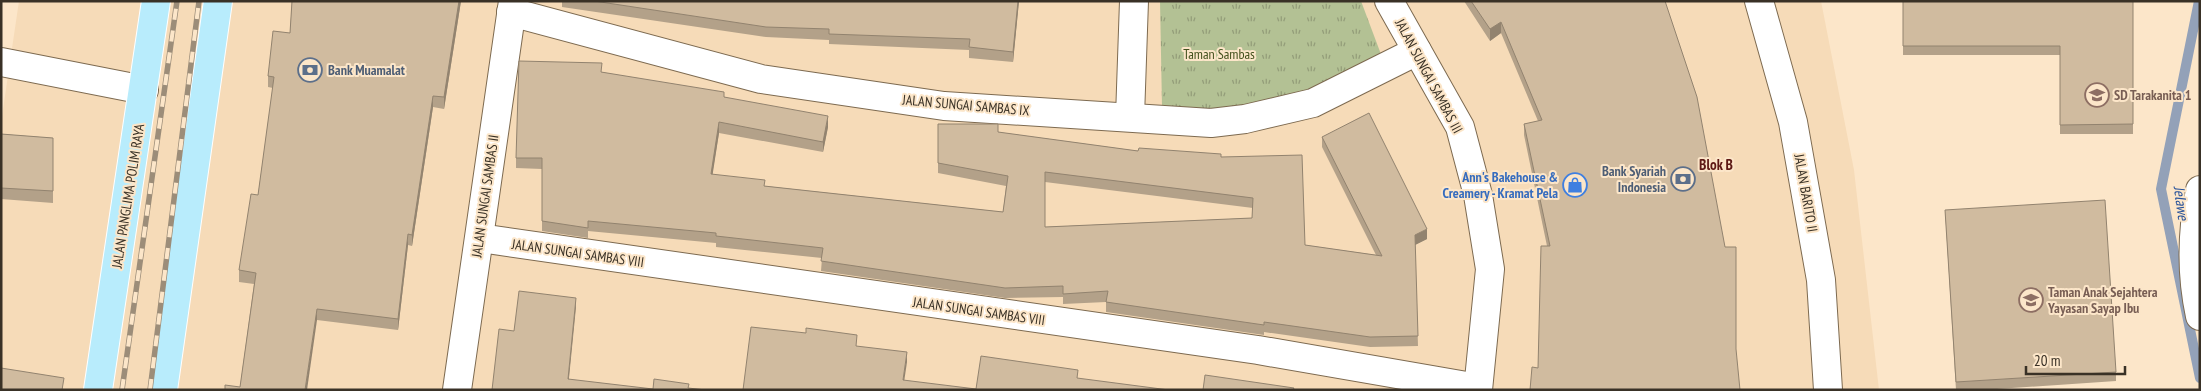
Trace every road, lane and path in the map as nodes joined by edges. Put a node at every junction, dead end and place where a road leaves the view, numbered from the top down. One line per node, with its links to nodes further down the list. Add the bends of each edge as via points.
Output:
1 (156, 1): 9 (main road, JALAN PANGLIMA POLIM RAYA)
2 (218, 1): 16 (main road)
3 (1134, 1): 10 (street)
4 (1389, 1): 7 (street, JALAN SUNGAI SAMBAS III)
5 (1758, 1): 18 (street, JALAN BARITO II, via 1793,122 1821,280)
6 (512, 7): 10 (street, JALAN SUNGAI SAMBAS IX, via 761,80 944,106); 12 (street, JALAN SUNGAI SAMBAS II)
7 (1417, 51): 10 (street, JALAN SUNGAI SAMBAS IX, via 1313,103 1246,119 1211,123); 14 (street, JALAN SUNGAI SAMBAS III, via 1460,127 1478,195 1490,269)
8 (1, 62): 9 (street)
9 (144, 90): 15 (main road, JALAN PANGLIMA POLIM RAYA)
10 (1130, 117)
11 (2200, 190): 13 (street, via 2194,218 2194,290)
12 (480, 238): 14 (street, JALAN SUNGAI SAMBAS VIII, via 1258,350); 17 (street, JALAN SUNGAI SAMBAS II)
13 (2200, 316)
14 (1478, 389)
15 (98, 390)
16 (163, 390)
17 (457, 390)
18 (1828, 390)

